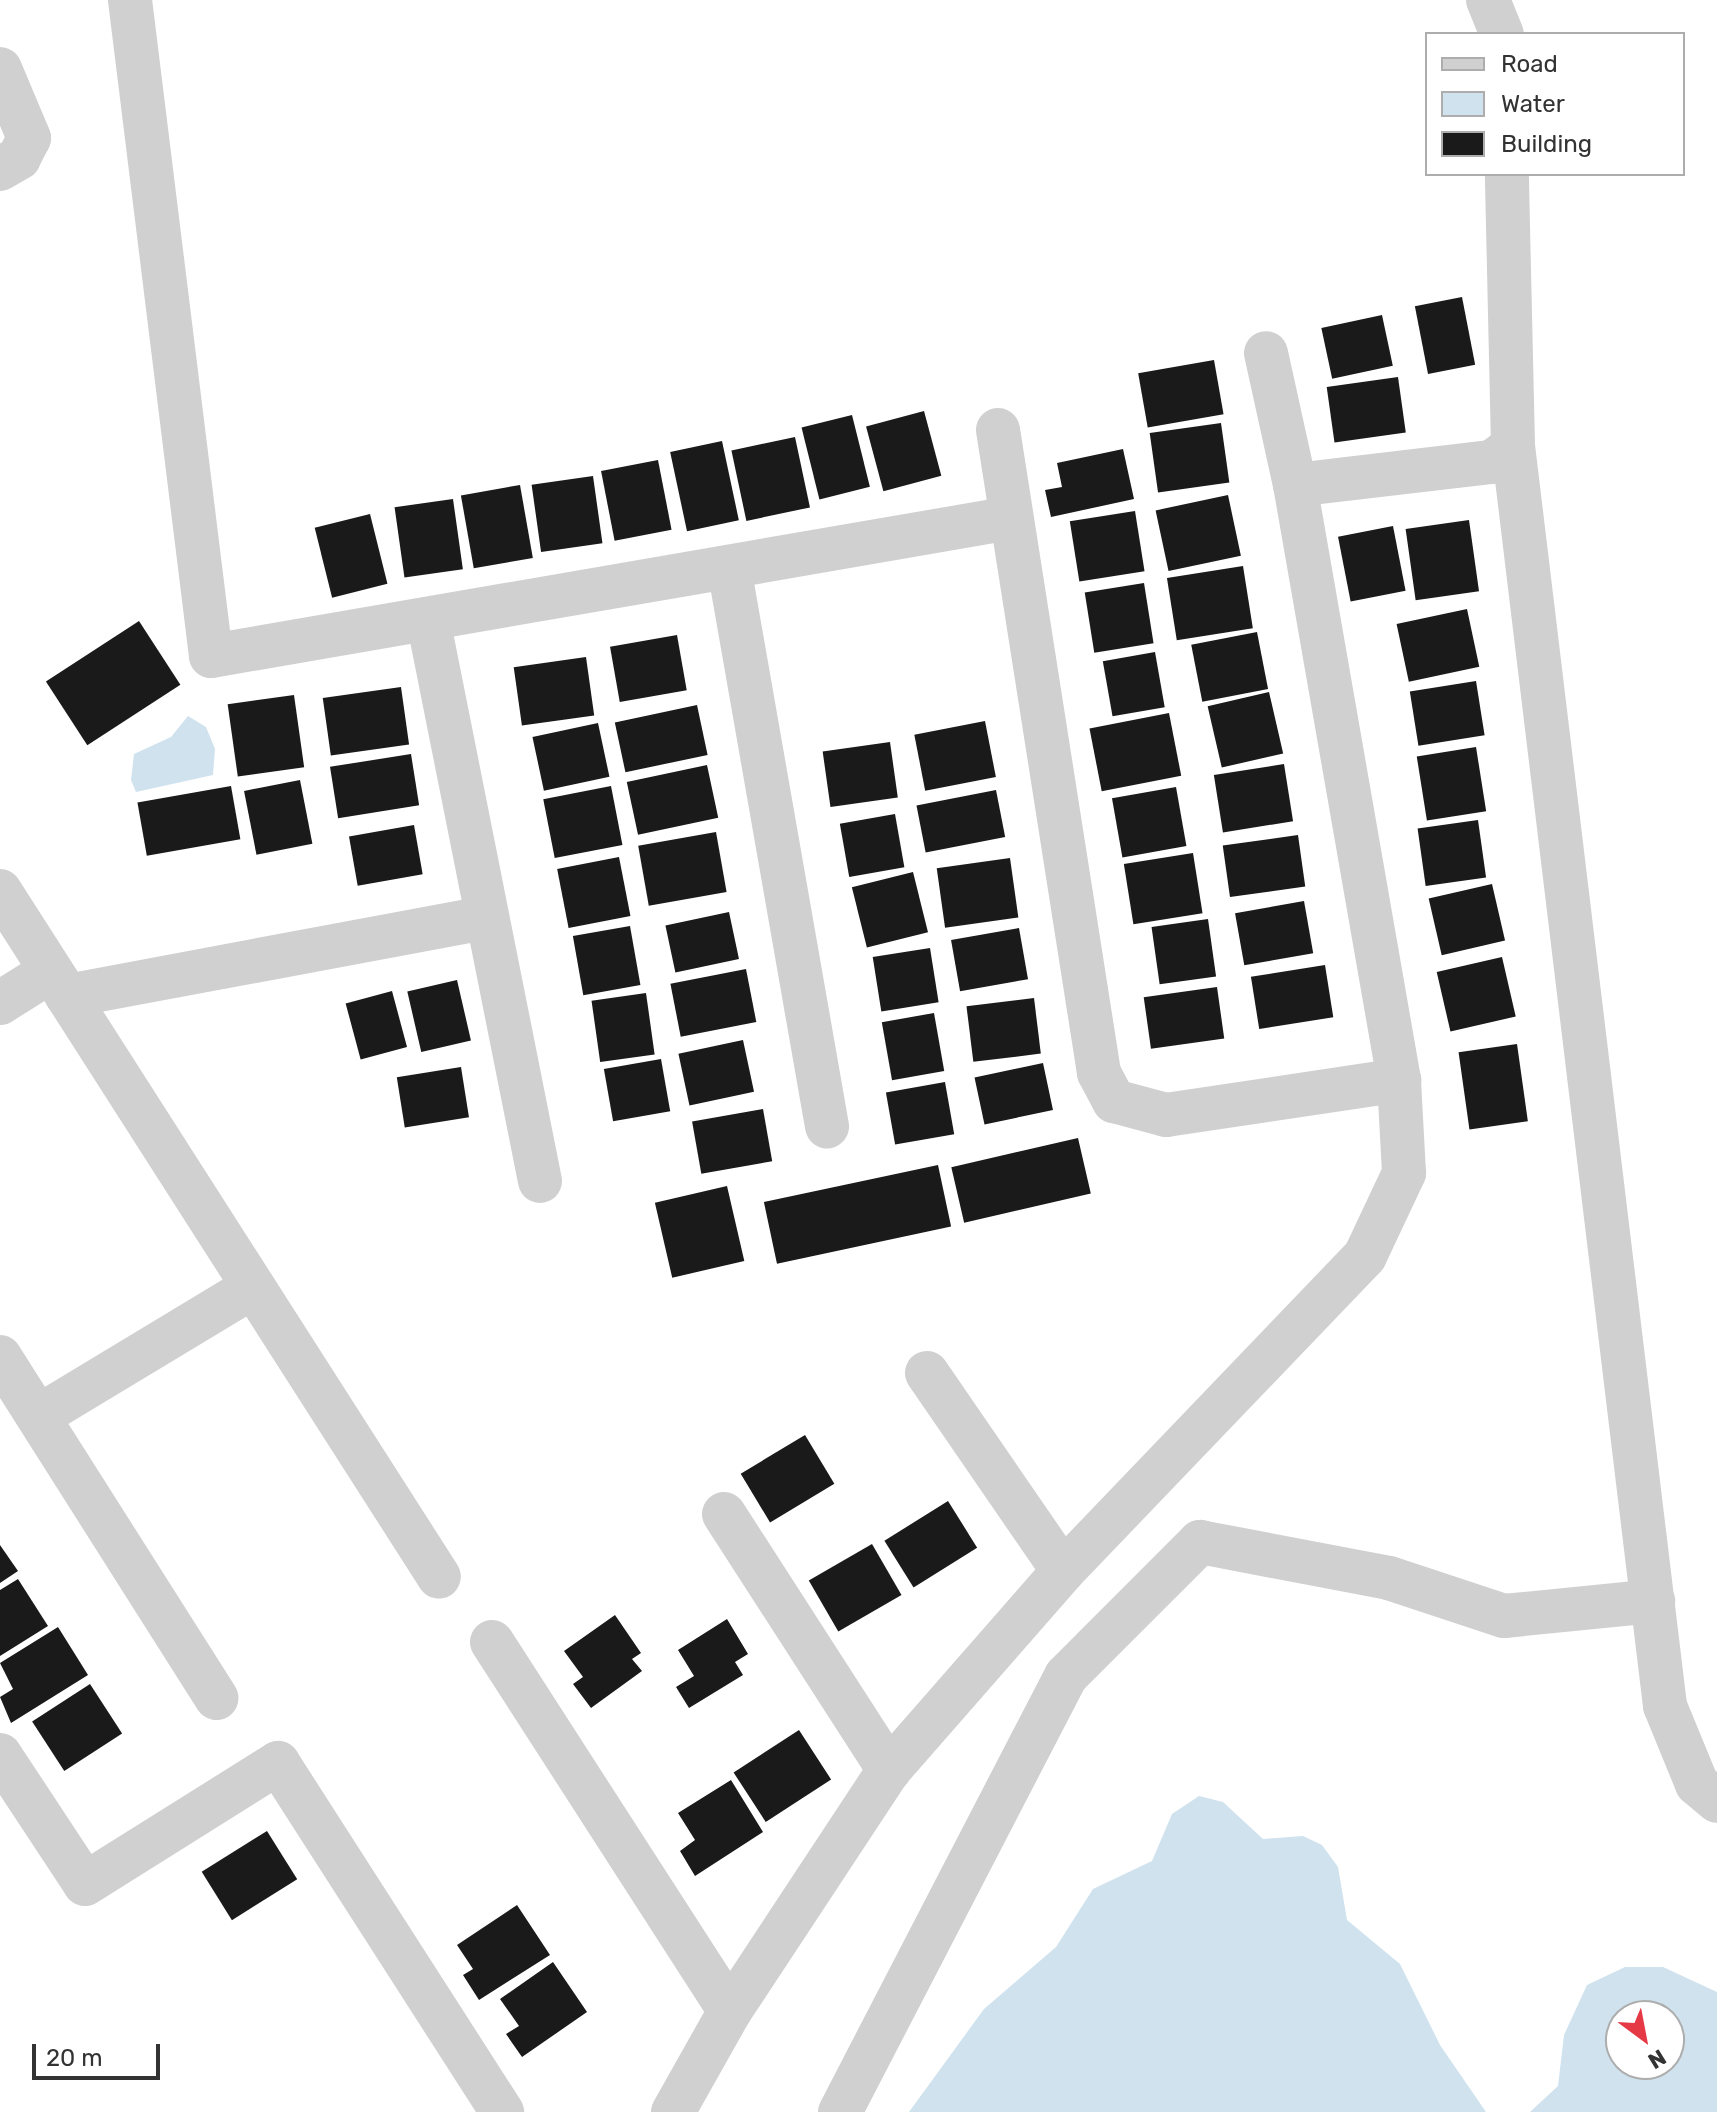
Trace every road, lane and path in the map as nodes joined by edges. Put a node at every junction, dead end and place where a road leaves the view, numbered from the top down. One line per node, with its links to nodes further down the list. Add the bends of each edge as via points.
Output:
1 (130, 0): 13 (street, via 211,656)
2 (1488, 0): 3 (street)
3 (1501, 32)
4 (0, 69): 5 (street, via 29,138 19,158)
5 (0, 169)
6 (1507, 176): 9 (street)
7 (1266, 353): 10 (street)
8 (998, 430): 11 (street)
9 (1513, 446): 10 (street, via 1492,462); 28 (street)
10 (1295, 485): 18 (street)
11 (1011, 518): 12 (street); 18 (street, via 1099,1073 1114,1101 1166,1115)
12 (729, 567): 13 (street); 19 (street)
13 (428, 619): 15 (street)
14 (0, 891): 16 (street)
15 (484, 918): 16 (street); 20 (street)
16 (59, 983): 17 (street); 21 (street)
17 (0, 1003)
18 (1399, 1080): 26 (street, via 1404,1173 1365,1256)
19 (827, 1126)
20 (540, 1181)
21 (253, 1287): 24 (street); 27 (street)
22 (0, 1357): 24 (street)
23 (927, 1373): 26 (street)
24 (39, 1416): 30 (street)
25 (724, 1514): 32 (street)
26 (1063, 1571): 32 (street)
27 (439, 1577)
28 (1653, 1601): 33 (street, via 1665,1706 1697,1784); 37 (street, via 1504,1616 1389,1578 1200,1542 1066,1676)
29 (492, 1642): 34 (street)
30 (216, 1698)
31 (0, 1755): 35 (street, via 85,1884 278,1763)
32 (889, 1770): 34 (street)
33 (1717, 1801)
34 (730, 2011): 36 (street)
35 (502, 2112)
36 (673, 2112)
37 (840, 2112)

